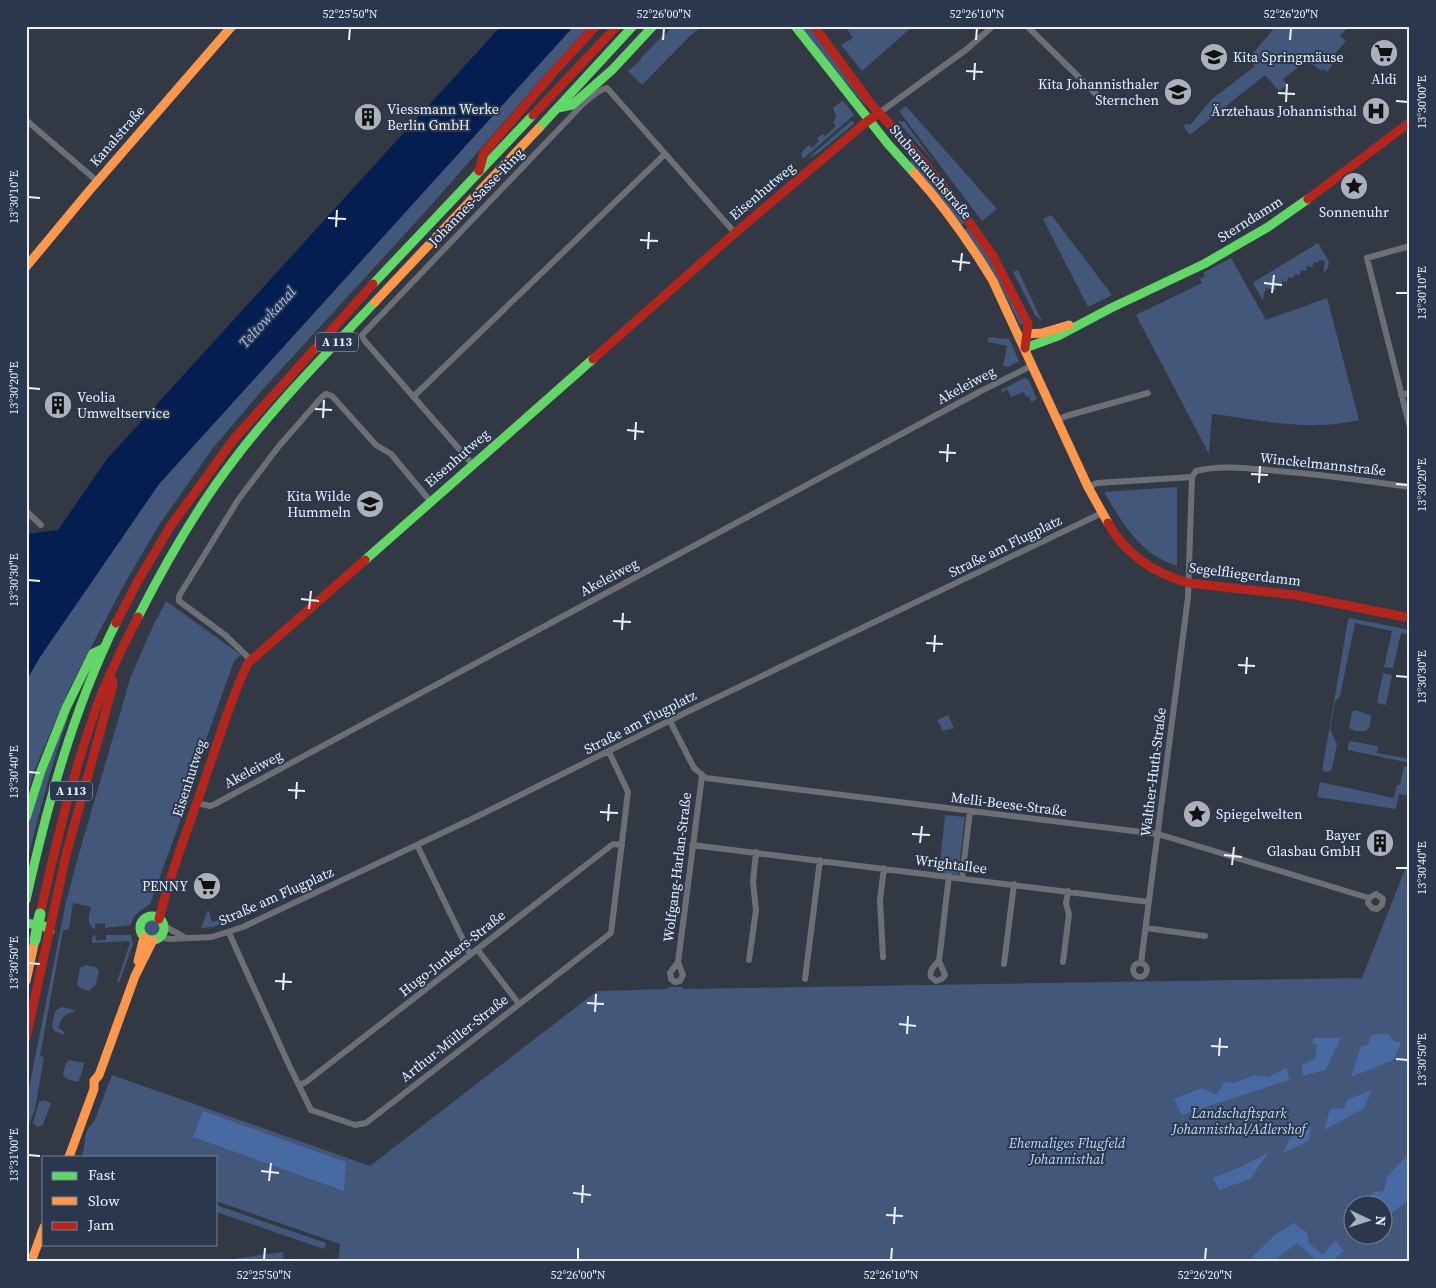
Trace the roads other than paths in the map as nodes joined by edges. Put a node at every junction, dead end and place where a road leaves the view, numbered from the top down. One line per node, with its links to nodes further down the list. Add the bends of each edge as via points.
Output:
1 (232, 26): 17 (main road, Kanalstraße)
2 (596, 26): 16 (main road, via 484,153)
3 (617, 26): 16 (main road, A 113)
4 (633, 26): 11 (main road, A 113)
5 (653, 26): 11 (main road, via 572,106)
6 (795, 26): 12 (main road, Stubenrauchstraße)
7 (814, 26): 12 (main road, Stubenrauchstraße)
8 (993, 26): 12 (street)
9 (1028, 26): 10 (street)
10 (1098, 96)
11 (558, 108): 43 (main road, A 113, via 279,404 184,532)
12 (874, 117): 18 (main road, Eisenhutweg); 22 (main road, Stubenrauchstraße, via 919,157 975,229 996,261 1028,324); 23 (main road, Stubenrauchstraße, via 888,144 933,194 980,259)
13 (26, 120): 17 (street)
14 (1410, 122): 21 (main road, Sterndamm, via 1340,177 1258,233 1207,263)
15 (665, 154): 18 (street, Johannes-Sasse-Ring); 28 (street); 28 (street, Johannes-Sasse-Ring, via 607,88 582,105 362,335)
16 (478, 173): 41 (main road, A 113, via 234,439 170,528 139,579)
17 (97, 181): 20 (main road, Kanalstraße)
18 (735, 233): 31 (main road, Eisenhutweg)
19 (1410, 246): 27 (street, via 1367,258)
20 (26, 267)
21 (1091, 318): 22 (main road, Sterndamm, via 1046,332); 23 (main road, Sterndamm, via 1042,344)
22 (1027, 334): 23 (main road, Stubenrauchstraße)
23 (1025, 348): 24 (main road, Stubenrauchstraße)
24 (1033, 365): 29 (main road, Stubenrauchstraße); 47 (street, Akeleiweg, via 215,804)
25 (1148, 393): 29 (street)
26 (1410, 393): 27 (street)
27 (1401, 395): 30 (street)
28 (413, 397): 31 (street, Johannes-Sasse-Ring)
29 (1058, 420): 33 (main road, Stubenrauchstraße)
30 (1410, 428)
31 (473, 465): 35 (main road, Eisenhutweg)
32 (1192, 477): 33 (street, Winckelmannstraße, via 1096,483); 34 (street, Winckelmannstraße, via 1196,471 1212,467 1349,478); 39 (street, Walther-Huth-Straße)
33 (1088, 487): 37 (main road, Segelfliegerdamm)
34 (1410, 487)
35 (431, 502): 42 (main road, Eisenhutweg); 42 (street, via 391,454 373,442 332,396 326,394 322,397 238,500 179,596 179,601 225,635)
36 (26, 511): 38 (street)
37 (1102, 513): 39 (main road, Segelfliegerdamm, via 1115,536 1130,553 1173,578); 44 (street, Straße am Flugplatz)
38 (41, 525)
39 (1189, 583): 40 (main road, Segelfliegerdamm, via 1302,596); 50 (street, Walther-Huth-Straße)
40 (1410, 618)
41 (104, 648): 49 (main road, via 93,653 66,708); 62 (main road, A 113, via 69,741 43,827)
42 (251, 660): 47 (main road, Eisenhutweg, via 239,681)
43 (111, 671): 68 (main road, via 113,685 75,820); 82 (main road, A 113, bridge, via 98,702 60,826)
44 (670, 721): 45 (street, Straße am Flugplatz); 46 (street, via 694,768)
45 (609, 752): 51 (street, Straße am Flugplatz); 52 (street, Arthur-Müller-Straße, via 628,792)
46 (702, 776): 48 (street, Melli-Beese-Straße, via 713,780); 53 (street, Wolfgang-Harlan-Straße)
47 (197, 803): 67 (main road, Eisenhutweg)
48 (970, 811): 50 (street, Melli-Beese-Straße); 58 (street)
49 (26, 818)
50 (1158, 834): 61 (street, Melli-Beese-Straße); 63 (street, Walther-Huth-Straße)
51 (417, 845): 69 (street, Straße am Flugplatz); 73 (street)
52 (622, 845): 72 (street, Hugo-Junkers-Straße, via 613,844); 83 (street, Arthur-Müller-Straße, via 611,933)
53 (692, 845): 54 (street, Wrightallee); 77 (street, Wolfgang-Harlan-Straße)
54 (756, 852): 55 (street, Wrightallee); 75 (street, via 753,882 756,910)
55 (820, 860): 56 (street, Wrightallee); 81 (street)
56 (884, 868): 57 (street, Wrightallee); 74 (street, via 880,900)
57 (949, 876): 58 (street, Wrightallee); 76 (street)
58 (962, 878): 59 (street, Wrightallee)
59 (1014, 884): 60 (street, Wrightallee); 80 (street)
60 (1068, 891): 63 (street, Wrightallee); 78 (street, via 1066,904 1069,914)
61 (1369, 898)
62 (26, 900)
63 (1149, 902): 65 (street, Walther-Huth-Straße)
64 (26, 923): 68 (main road)
65 (1146, 928): 70 (street); 79 (street, Walther-Huth-Straße)
66 (26, 929): 68 (main road, via 43,933)
67 (155, 929): 71 (street); 71 (street, Straße am Flugplatz, via 169,939); 86 (main road, Eisenhutweg)
68 (50, 930): 84 (main road)
69 (229, 933): 71 (street, Straße am Flugplatz); 85 (street, Arthur-Müller-Straße)
70 (1205, 936)
71 (186, 938)
72 (477, 949): 73 (street, Hugo-Junkers-Straße); 83 (street)
73 (470, 954): 85 (street, Hugo-Junkers-Straße)
74 (882, 957)
75 (749, 960)
76 (939, 961)
77 (678, 962)
78 (1063, 962)
79 (1141, 963)
80 (1004, 964)
81 (805, 979)
82 (26, 981)
83 (518, 1004): 85 (street, Arthur-Müller-Straße, via 366,1123 354,1125 311,1110)
84 (26, 1038)
85 (299, 1085)
86 (69, 1156)
87 (42, 1232): 88 (main road)
88 (31, 1261)

